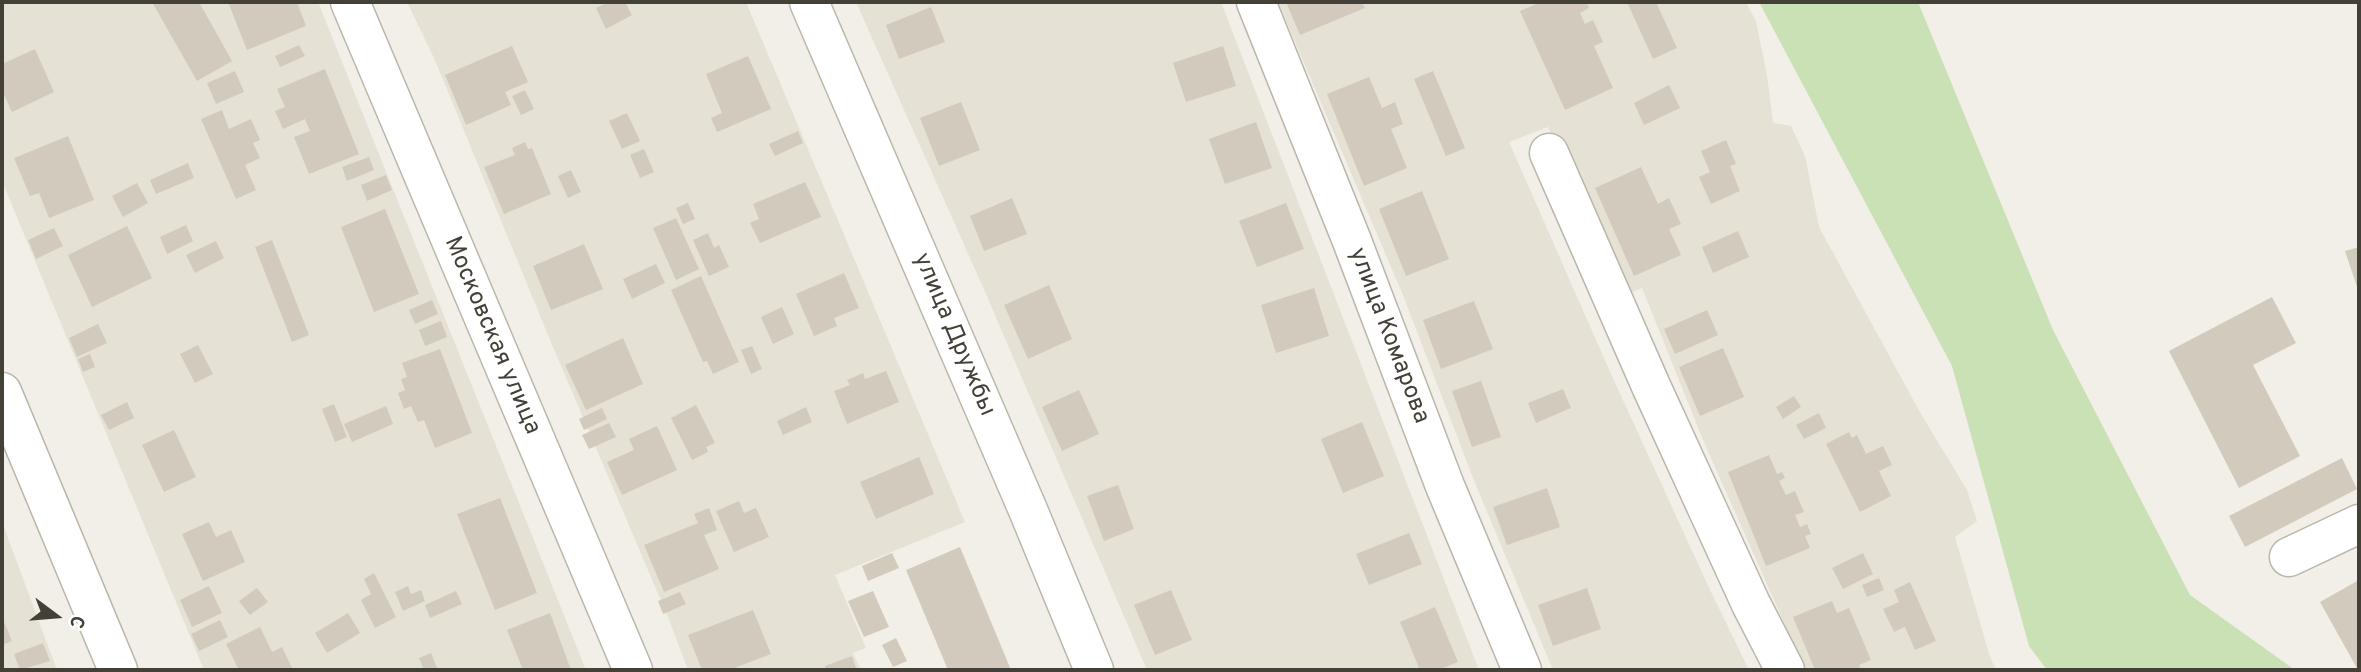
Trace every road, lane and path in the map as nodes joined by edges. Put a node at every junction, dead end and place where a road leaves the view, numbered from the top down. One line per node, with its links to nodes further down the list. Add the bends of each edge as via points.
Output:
1 (350, 2): 9 (street, Московская улица)
2 (809, 2): 10 (street, улица Дружбы)
3 (1255, 2): 11 (street, улица Комарова)
4 (1549, 153): 12 (street, via 1651,386)
5 (2, 392): 8 (street)
6 (2359, 524): 7 (street)
7 (2289, 557)
8 (118, 670)
9 (633, 670)
10 (1094, 670)
11 (1522, 670)
12 (1785, 670)

